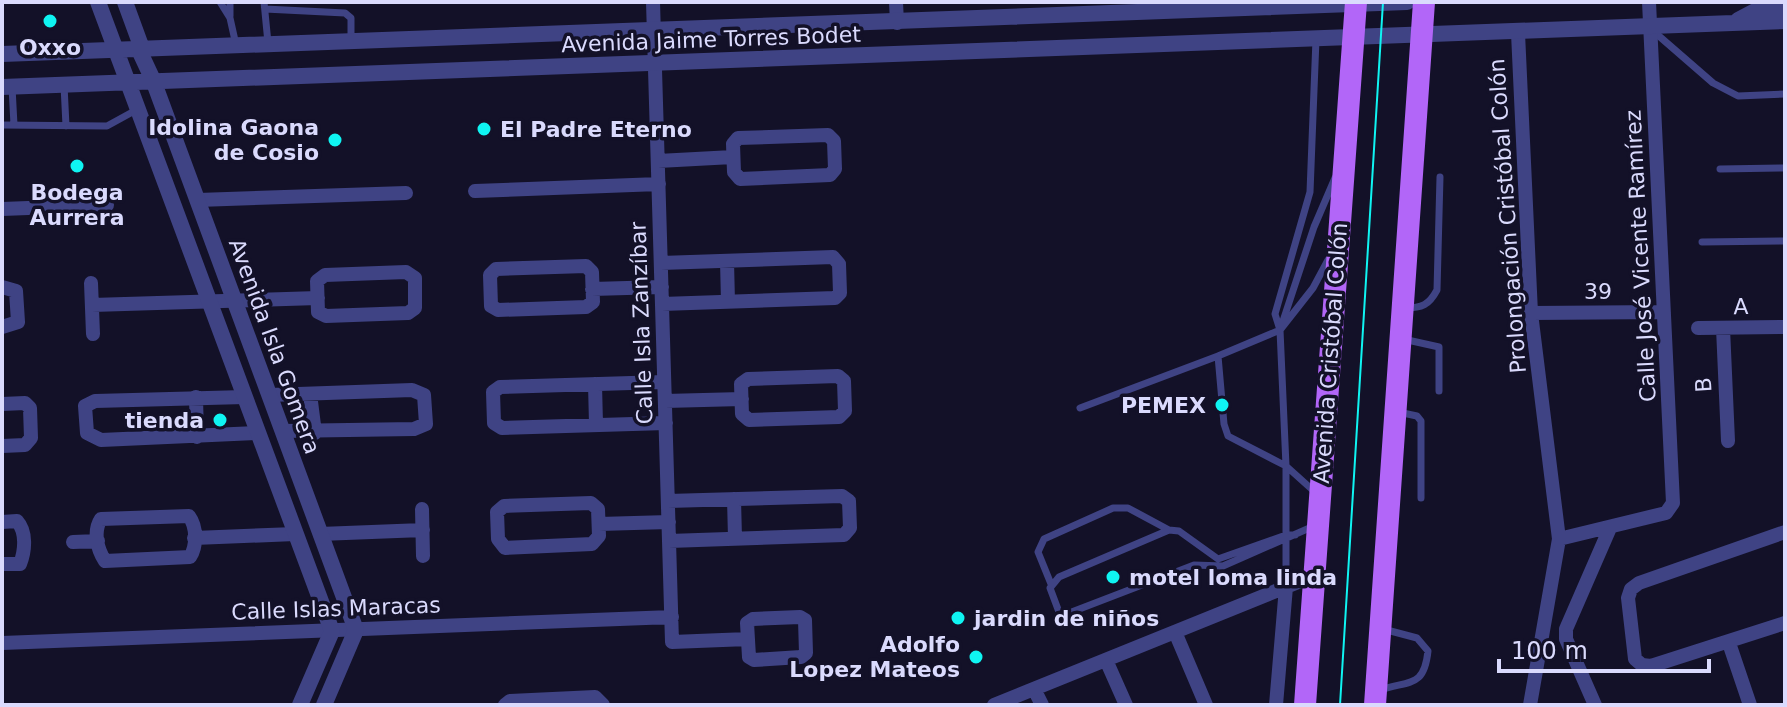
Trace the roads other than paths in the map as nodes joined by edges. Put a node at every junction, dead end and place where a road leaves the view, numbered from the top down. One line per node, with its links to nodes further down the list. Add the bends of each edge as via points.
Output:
1 (98, 2): 28 (street, Avenida Isla Gomera)
2 (125, 2): 29 (street, Avenida Isla Gomera)
3 (220, 2): 15 (lane)
4 (230, 2): 15 (lane)
5 (653, 2): 20 (street, Calle Isla Zanzíbar)
6 (896, 2): 17 (street)
7 (1407, 2): 10 (street, Avenida Jaime Torres Bodet)
8 (1424, 2): 22 (main road)
9 (1649, 2): 19 (street, Calle José Vicente Ramírez)
10 (1356, 3): 11 (street, Avenida Jaime Torres Bodet); 24 (main road, Avenida Cristóbal Colón)
11 (1329, 4): 13 (street, Avenida Jaime Torres Bodet)
12 (264, 5): 25 (lane, via 345,13 351,18); 27 (lane)
13 (1077, 9): 17 (street, Avenida Jaime Torres Bodet)
14 (1785, 9): 18 (street, via 1755,11)
15 (230, 18): 26 (lane)
16 (1785, 21): 18 (street)
17 (897, 23): 20 (street, Avenida Jaime Torres Bodet)
18 (1733, 23): 19 (street, Avenida Jaime Torres Bodet)
19 (1651, 28): 21 (street, Avenida Jaime Torres Bodet); 36 (lane, via 1725,90 1738,96); 69 (street, Calle José Vicente Ramírez)
20 (654, 31): 25 (street, Avenida Jaime Torres Bodet); 31 (street, Calle Isla Zanzíbar)
21 (1518, 33): 22 (street, Avenida Jaime Torres Bodet); 70 (street, Prolongación Cristóbal Colón)
22 (1422, 37): 24 (street, Avenida Jaime Torres Bodet); 68 (main road)
23 (1316, 39): 24 (street, Avenida Jaime Torres Bodet); 31 (street, Avenida Jaime Torres Bodet); 75 (lane, via 1310,192 1279,294 1275,314)
24 (1354, 39): 41 (main road, Avenida Cristóbal Colón)
25 (351, 42): 27 (street, Avenida Jaime Torres Bodet)
26 (236, 45): 27 (street, Avenida Jaime Torres Bodet); 29 (street, Avenida Jaime Torres Bodet)
27 (268, 45)
28 (116, 49): 29 (street, Avenida Jaime Torres Bodet); 30 (street, Avenida Jaime Torres Bodet); 33 (street, Avenida Isla Gomera)
29 (139, 50): 32 (street, Avenida Isla Gomera)
30 (2, 54)
31 (655, 63): 32 (street, Avenida Jaime Torres Bodet); 43 (street, Calle Isla Zanzíbar)
32 (153, 80): 33 (street, Avenida Jaime Torres Bodet); 50 (street, Avenida Isla Gomera)
33 (128, 81): 34 (street, Avenida Jaime Torres Bodet); 37 (street, Avenida Isla Gomera)
34 (64, 85): 35 (street, Avenida Jaime Torres Bodet); 40 (lane)
35 (7, 87): 39 (lane)
36 (1785, 94)
37 (138, 109): 40 (lane, via 107,126); 63 (street, Avenida Isla Gomera)
38 (2, 125): 39 (lane)
39 (14, 125): 40 (lane)
40 (66, 126)
41 (1345, 156): 53 (main road, Avenida Cristóbal Colón); 75 (lane, via 1314,227)
42 (733, 157): 42 (street, via 738,138 828,135 834,141 835,169 830,175 740,179); 43 (street)
43 (658, 161): 47 (street, Calle Isla Zanzíbar)
44 (1785, 168): 45 (lane)
45 (1720, 169)
46 (1440, 177): 68 (lane, via 1437,290 1430,303)
47 (659, 184): 48 (street); 57 (street, Calle Isla Zanzíbar)
48 (475, 191)
49 (406, 193): 50 (street)
50 (198, 200): 64 (street, Avenida Isla Gomera)
51 (107, 205): 52 (street)
52 (2, 209)
53 (1339, 226): 75 (lane, via 1326,265); 100 (main road, Avenida Cristóbal Colón)
54 (1785, 241): 55 (lane)
55 (1702, 242)
56 (727, 261): 57 (street); 65 (street); 65 (street, via 833,257 839,264 840,293 835,298)
57 (661, 263): 60 (street, Calle Isla Zanzíbar)
58 (91, 283): 67 (street)
59 (2, 287): 71 (street, via 16,291 18,322)
60 (662, 287): 61 (street); 66 (street, Calle Isla Zanzíbar)
61 (592, 289): 61 (street, via 593,302 586,307 498,310 491,306 490,275 496,269 586,266 592,272)
62 (318, 298): 62 (street, via 317,281 325,275 406,272 415,278 415,308 408,313 326,316 318,312); 64 (street)
63 (209, 301): 64 (street); 67 (street); 85 (street, Avenida Isla Gomera)
64 (234, 301): 83 (street, Avenida Isla Gomera)
65 (728, 302): 66 (street)
66 (662, 304): 79 (street, Calle Isla Zanzíbar)
67 (92, 305): 76 (street)
68 (1403, 308): 77 (main road)
69 (1664, 312): 70 (street, 39); 109 (street, Calle José Vicente Ramírez, via 1672,508)
70 (1531, 313): 118 (street, Prolongación Cristóbal Colón)
71 (2, 327)
72 (1785, 327): 74 (street, A)
73 (1698, 328): 74 (street, A)
74 (1723, 328): 97 (street, B)
75 (1280, 330): 78 (lane); 99 (lane)
76 (93, 334)
77 (1401, 339): 81 (lane, via 1439,347); 90 (main road)
78 (1218, 356): 89 (lane); 99 (lane, via 1226,432)
79 (664, 382): 80 (street); 87 (street, Calle Isla Zanzíbar)
80 (595, 384): 92 (street); 92 (street, via 500,387 493,392 494,423 502,428)
81 (1439, 391)
82 (310, 394): 83 (street); 95 (street); 95 (street, via 412,390 424,395 426,424 414,429)
83 (270, 395): 93 (street, Avenida Isla Gomera)
84 (196, 397): 85 (street); 96 (street); 96 (street, via 95,401 85,406 87,433 101,440)
85 (245, 397): 94 (street, Avenida Isla Gomera)
86 (742, 399): 86 (street, via 741,384 748,379 838,376 844,381 845,411 839,417 749,420 742,414); 87 (street)
87 (665, 401): 91 (street, Calle Isla Zanzíbar)
88 (2, 404): 98 (street, via 25,403 30,408 31,438 25,445)
89 (1080, 408)
90 (1396, 412): 101 (lane, via 1421,421); 129 (main road)
91 (666, 423): 92 (street); 103 (street, Calle Isla Zanzíbar)
92 (596, 424)
93 (283, 431): 95 (street); 114 (street, Avenida Isla Gomera)
94 (258, 433): 96 (street); 113 (street, Avenida Isla Gomera)
95 (315, 433)
96 (197, 437)
97 (1728, 441)
98 (2, 446)
99 (1286, 466): 100 (lane); 117 (lane)
100 (1320, 497): 108 (main road, Avenida Cristóbal Colón)
101 (1421, 498)
102 (734, 499): 103 (street); 116 (street); 116 (street, via 842,496 849,501 850,528 844,535)
103 (668, 501): 106 (street, Calle Isla Zanzíbar)
104 (422, 509): 110 (street)
105 (2, 522): 123 (street, via 17,521 31,543 20,564)
106 (669, 522): 107 (street); 120 (street, Calle Isla Zanzíbar)
107 (599, 524): 107 (street, via 592,544 505,548 498,539 497,512 504,506 591,503 598,509)
108 (1318, 524): 117 (lane); 124 (main road, Avenida Cristóbal Colón)
109 (1610, 528): 118 (street); 150 (street, via 1566,629)
110 (423, 530): 114 (street); 122 (street)
111 (1169, 530): 117 (lane, via 1179,531 1218,559); 125 (lane); 125 (lane, via 1128,508 1113,508 1044,539 1038,552)
112 (1785, 532): 135 (street, via 1631,589 1635,659 1642,665)
113 (295, 534): 115 (street); 131 (street, Avenida Isla Gomera)
114 (320, 534): 130 (street, Avenida Isla Gomera)
115 (194, 538): 119 (street, via 190,557 105,561); 119 (street, via 189,516 101,519)
116 (735, 538): 120 (street)
117 (1286, 538): 125 (lane, via 1219,567 1194,565 1067,614 1058,610); 126 (lane)
118 (1559, 539): 149 (street, Prolongación Cristóbal Colón)
119 (98, 541): 121 (street)
120 (669, 541): 127 (street, Calle Isla Zanzíbar)
121 (73, 542)
122 (423, 556)
123 (2, 564)
124 (1313, 576): 126 (street); 148 (main road, Avenida Cristóbal Colón)
125 (1051, 584)
126 (1286, 587): 132 (street); 147 (street)
127 (672, 617): 130 (street, Calle Islas Maracas); 133 (street, Calle Isla Zanzíbar, via 672,642)
128 (1785, 623): 135 (street)
129 (1381, 628): 138 (main road); 138 (lane, via 1417,638 1428,651 1420,678)
130 (356, 630): 131 (street, Calle Islas Maracas); 140 (street)
131 (332, 631): 134 (street, Calle Islas Maracas); 139 (street)
132 (1175, 632): 136 (street); 146 (street)
133 (748, 639): 133 (street, via 747,623 753,619 805,620 806,653 801,657 754,660)
134 (2, 643)
135 (1729, 643): 151 (street)
136 (1106, 660): 137 (street); 145 (street)
137 (1034, 689): 143 (street); 144 (street)
138 (1377, 698)
139 (300, 705)
140 (324, 705)
141 (505, 705): 142 (street, via 595,697)
142 (603, 705)
143 (994, 705)
144 (1042, 705)
145 (1126, 705)
146 (1206, 705)
147 (1276, 705)
148 (1305, 705)
149 (1530, 705)
150 (1595, 705)
151 (1750, 705)

